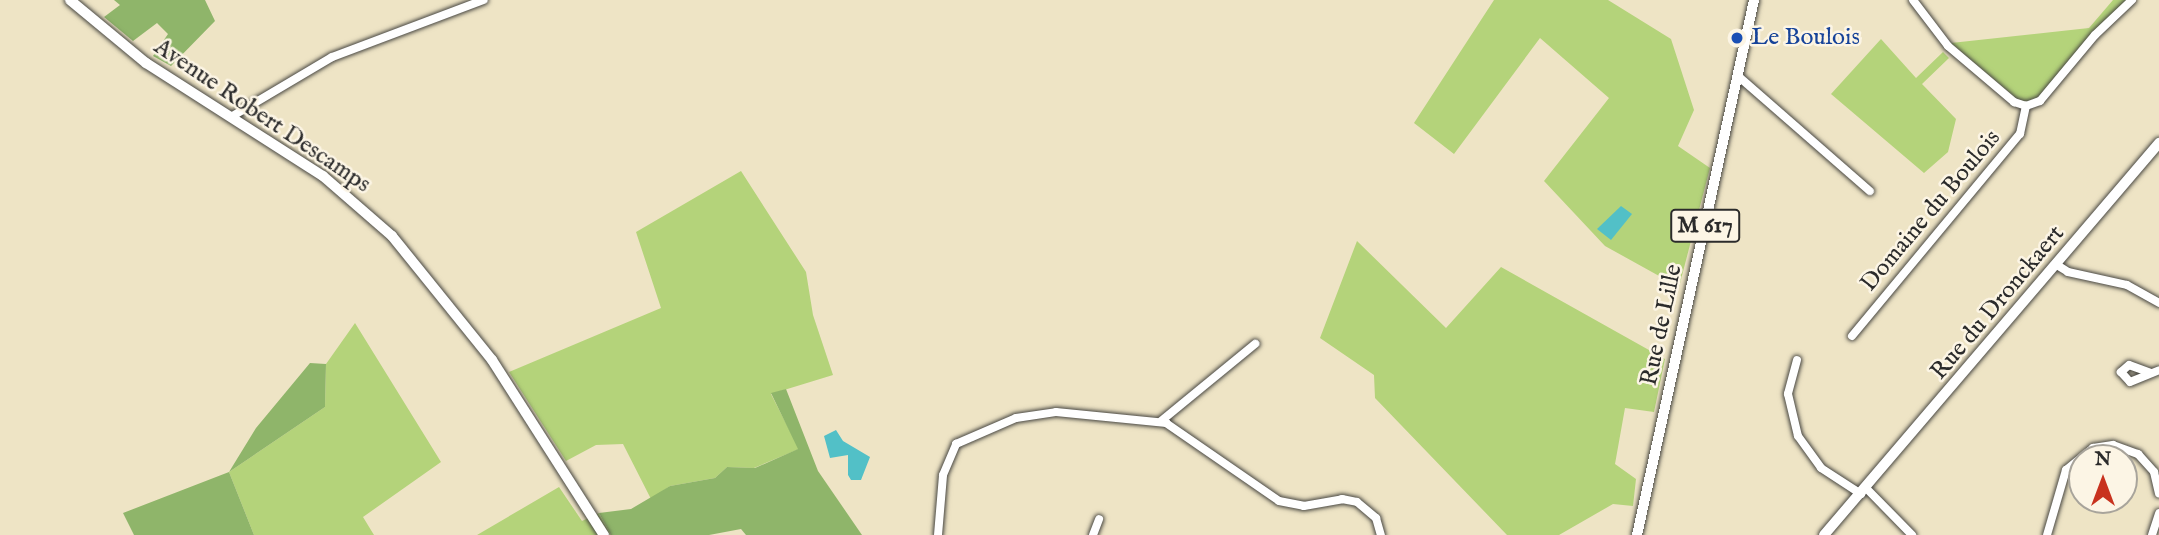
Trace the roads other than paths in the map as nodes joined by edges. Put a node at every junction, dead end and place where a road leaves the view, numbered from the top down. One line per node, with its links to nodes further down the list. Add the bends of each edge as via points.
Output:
1 (70, 0): 7 (main road, Avenue Robert Descamps)
2 (76, 0): 7 (main road, Avenue Robert Descamps)
3 (484, 0): 10 (street, via 332,57)
4 (1754, 0): 8 (main road, Rue de Lille / M 617)
5 (1913, 0): 9 (street, Domaine du Boulois, via 1948,46 2014,102)
6 (2132, 0): 9 (street, via 2095,35 2042,99)
7 (121, 44): 10 (main road, Avenue Robert Descamps)
8 (1738, 76): 12 (street); 27 (main road, Rue de Lille / M 617)
9 (2026, 106): 15 (street, Domaine du Boulois, via 2023,131)
10 (231, 117): 23 (main road, Avenue Robert Descamps, via 336,186 402,248 492,360)
11 (2159, 144): 13 (main road, Rue du Dronckaert)
12 (1870, 191)
13 (2057, 265): 14 (street, via 2068,272 2127,285); 19 (main road, Rue du Dronckaert)
14 (2159, 303)
15 (1852, 336)
16 (1255, 344): 18 (street)
17 (1797, 360): 19 (street, via 1788,394 1798,436 1821,468)
18 (1161, 421): 24 (street, via 1049,412 1016,418 961,440 944,466); 26 (street, via 1183,431 1279,501 1304,506 1342,499 1357,502 1376,518)
19 (1864, 491): 28 (main road, Rue du Dronckaert); 29 (street)
20 (2159, 493): 30 (street, via 2154,472 2138,454 2113,445 2093,448 2066,470)
21 (2159, 513): 31 (street)
22 (1099, 519): 25 (street)
23 (601, 535)
24 (938, 535)
25 (1093, 535)
26 (1381, 535)
27 (1637, 535)
28 (1824, 535)
29 (1912, 535)
30 (2048, 535)
31 (2152, 535)

